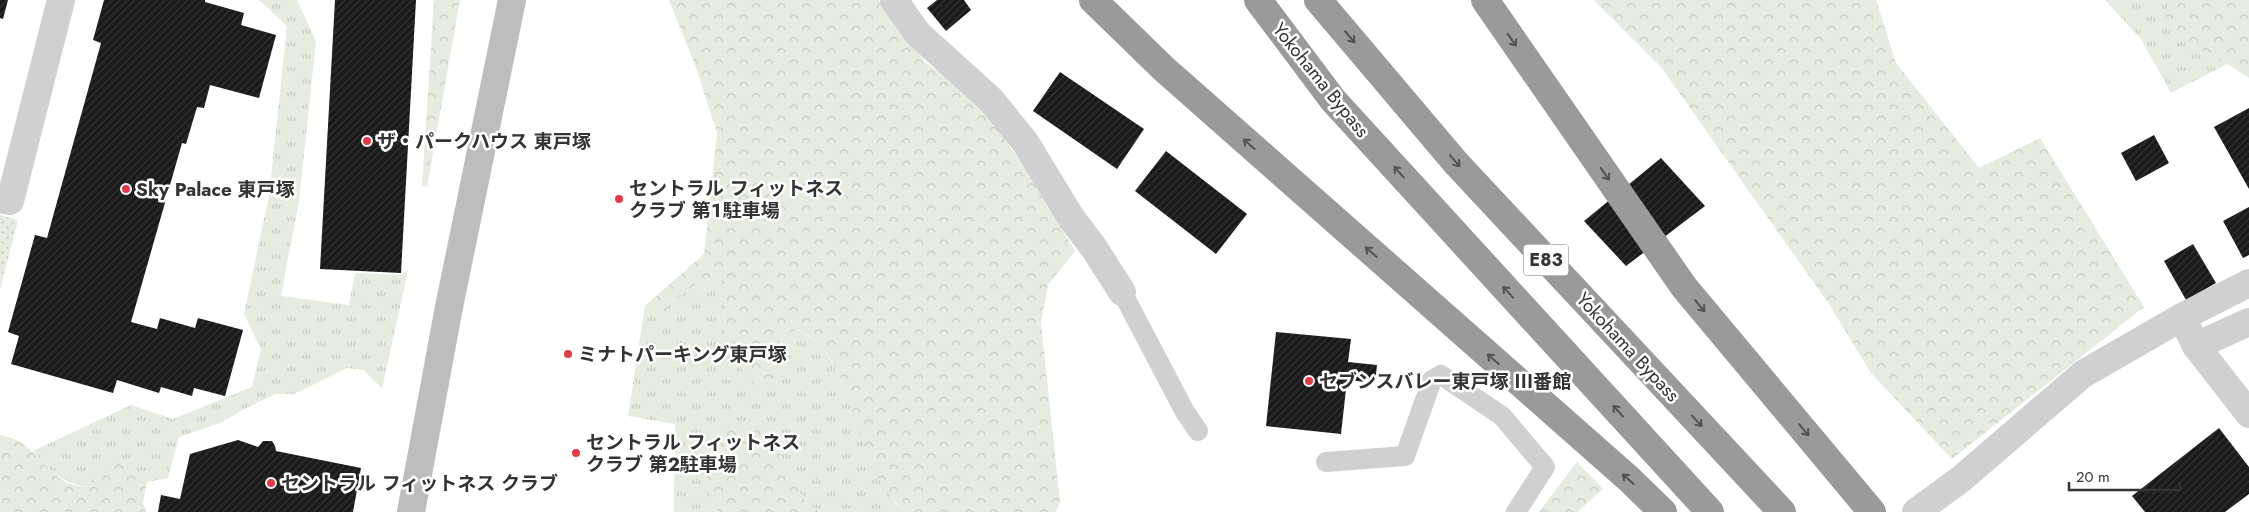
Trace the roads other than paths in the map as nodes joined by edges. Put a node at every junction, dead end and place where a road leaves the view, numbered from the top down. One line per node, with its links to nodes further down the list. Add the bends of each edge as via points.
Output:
1 (61, 0): 8 (street, via 10,201)
2 (512, 0): 17 (street)
3 (894, 0): 10 (street, via 918,34 991,100 1025,142)
4 (1093, 0): 19 (highway, one-way to 4, via 1164,69)
5 (1258, 0): 20 (highway, Yokohama Bypass / E83, one-way to 5, via 1333,100)
6 (1318, 0): 21 (highway, Yokohama Bypass / E83, one-way to 21, via 1456,163)
7 (1485, 0): 22 (highway, one-way to 22, via 1684,286)
8 (0, 199)
9 (2249, 283): 11 (street)
10 (1122, 292): 15 (lane)
11 (2182, 317): 13 (street); 23 (street, via 2083,374 1961,479)
12 (2249, 322): 13 (street)
13 (2196, 346): 14 (street)
14 (2249, 414)
15 (1198, 431)
16 (1326, 462): 18 (lane, via 1405,456 1432,380 1441,375 1502,416 1545,467)
17 (411, 512)
18 (1516, 512)
19 (1664, 512)
20 (1710, 512)
21 (1782, 512)
22 (1872, 512)
23 (1916, 512)

